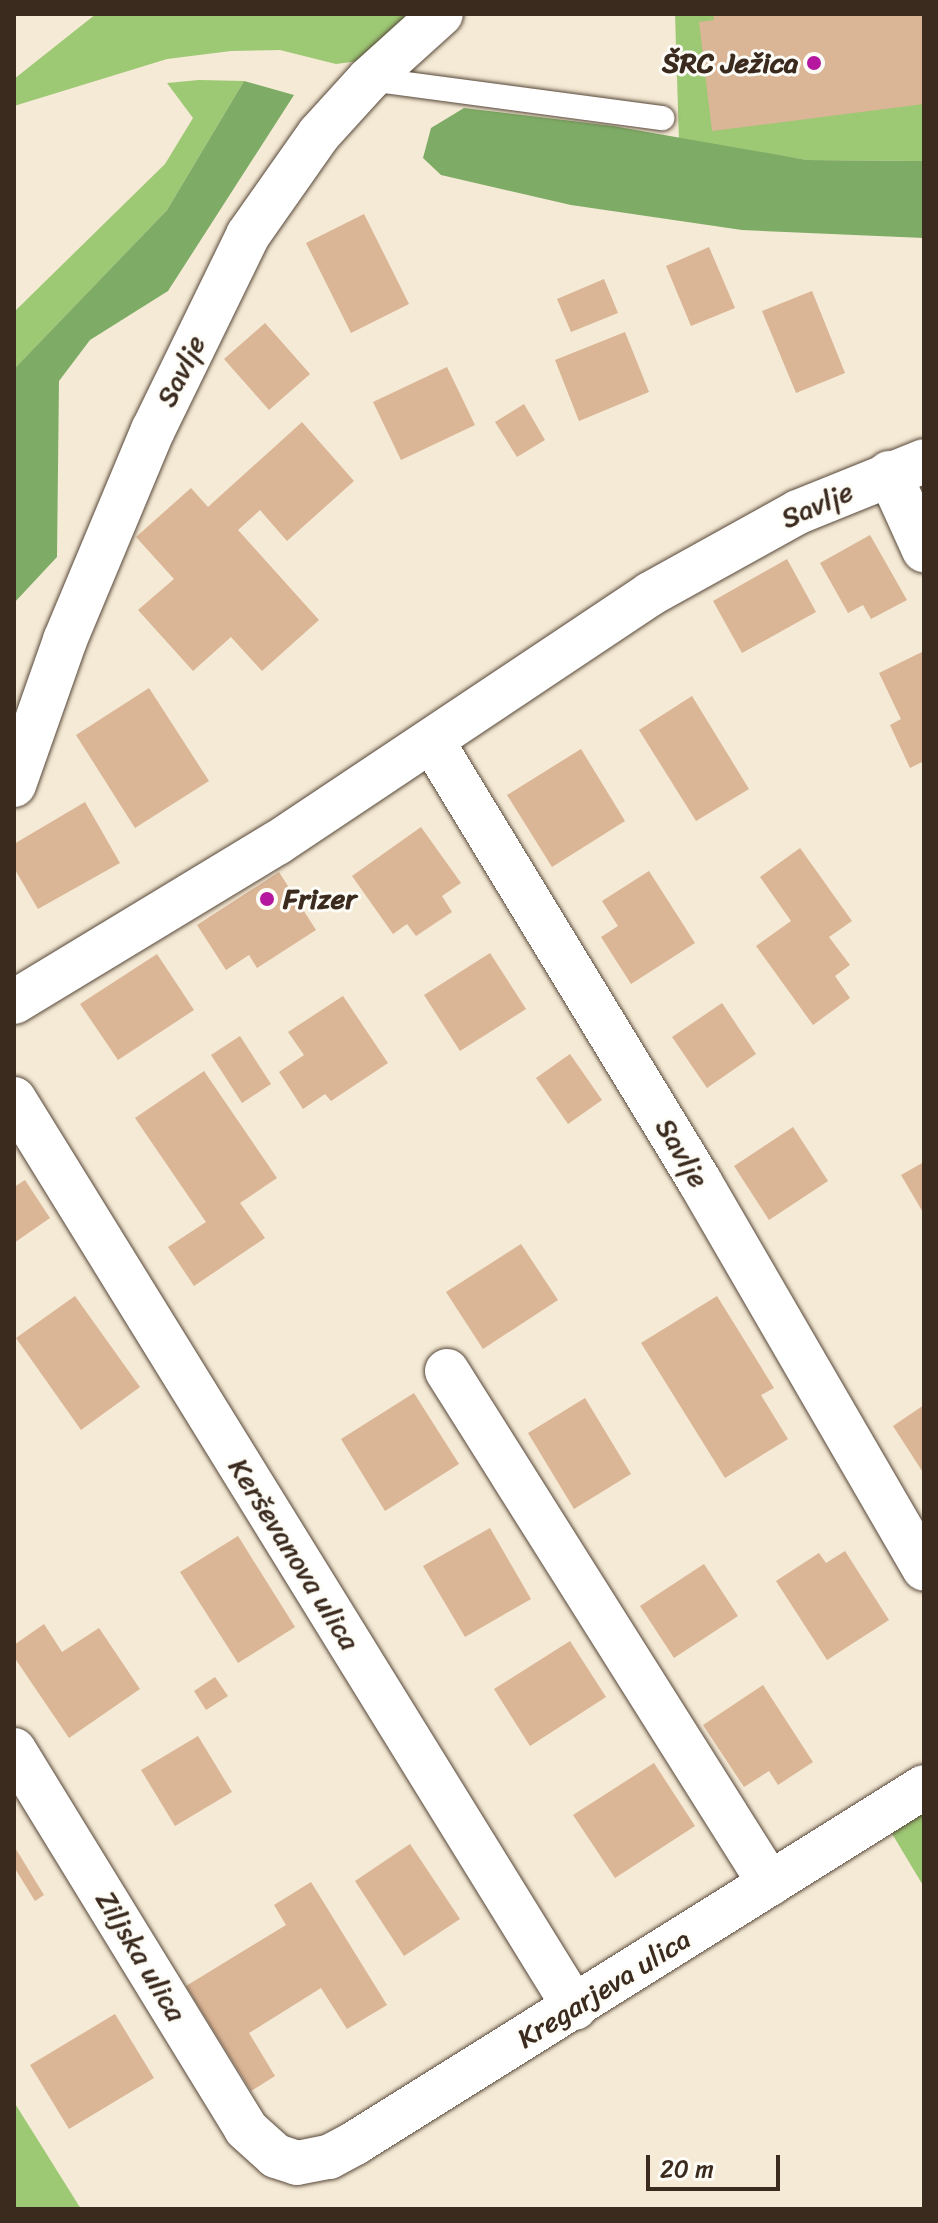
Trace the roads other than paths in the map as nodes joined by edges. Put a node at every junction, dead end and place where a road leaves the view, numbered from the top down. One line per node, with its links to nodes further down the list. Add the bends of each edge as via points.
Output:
1 (441, 14): 2 (street, Savlje)
2 (369, 79): 3 (lane); 7 (street, Savlje, via 319,134 248,235 153,430 65,640)
3 (662, 118)
4 (907, 467): 5 (street); 6 (street, Savlje, via 712,557)
5 (924, 550)
6 (432, 741): 8 (street, Savlje); 11 (street, Savlje, via 700,1182)
7 (14, 785)
8 (14, 1002)
9 (14, 1099): 15 (street, Kerševanova ulica)
10 (447, 1371): 14 (street)
11 (924, 1569)
12 (14, 1750): 16 (street, Ziljska ulica, via 246,2129)
13 (924, 1787): 14 (street, Kregarjeva ulica)
14 (770, 1884): 15 (street, Kregarjeva ulica)
15 (575, 2008): 16 (street, Kregarjeva ulica, via 329,2157 297,2163)
16 (276, 2156)

